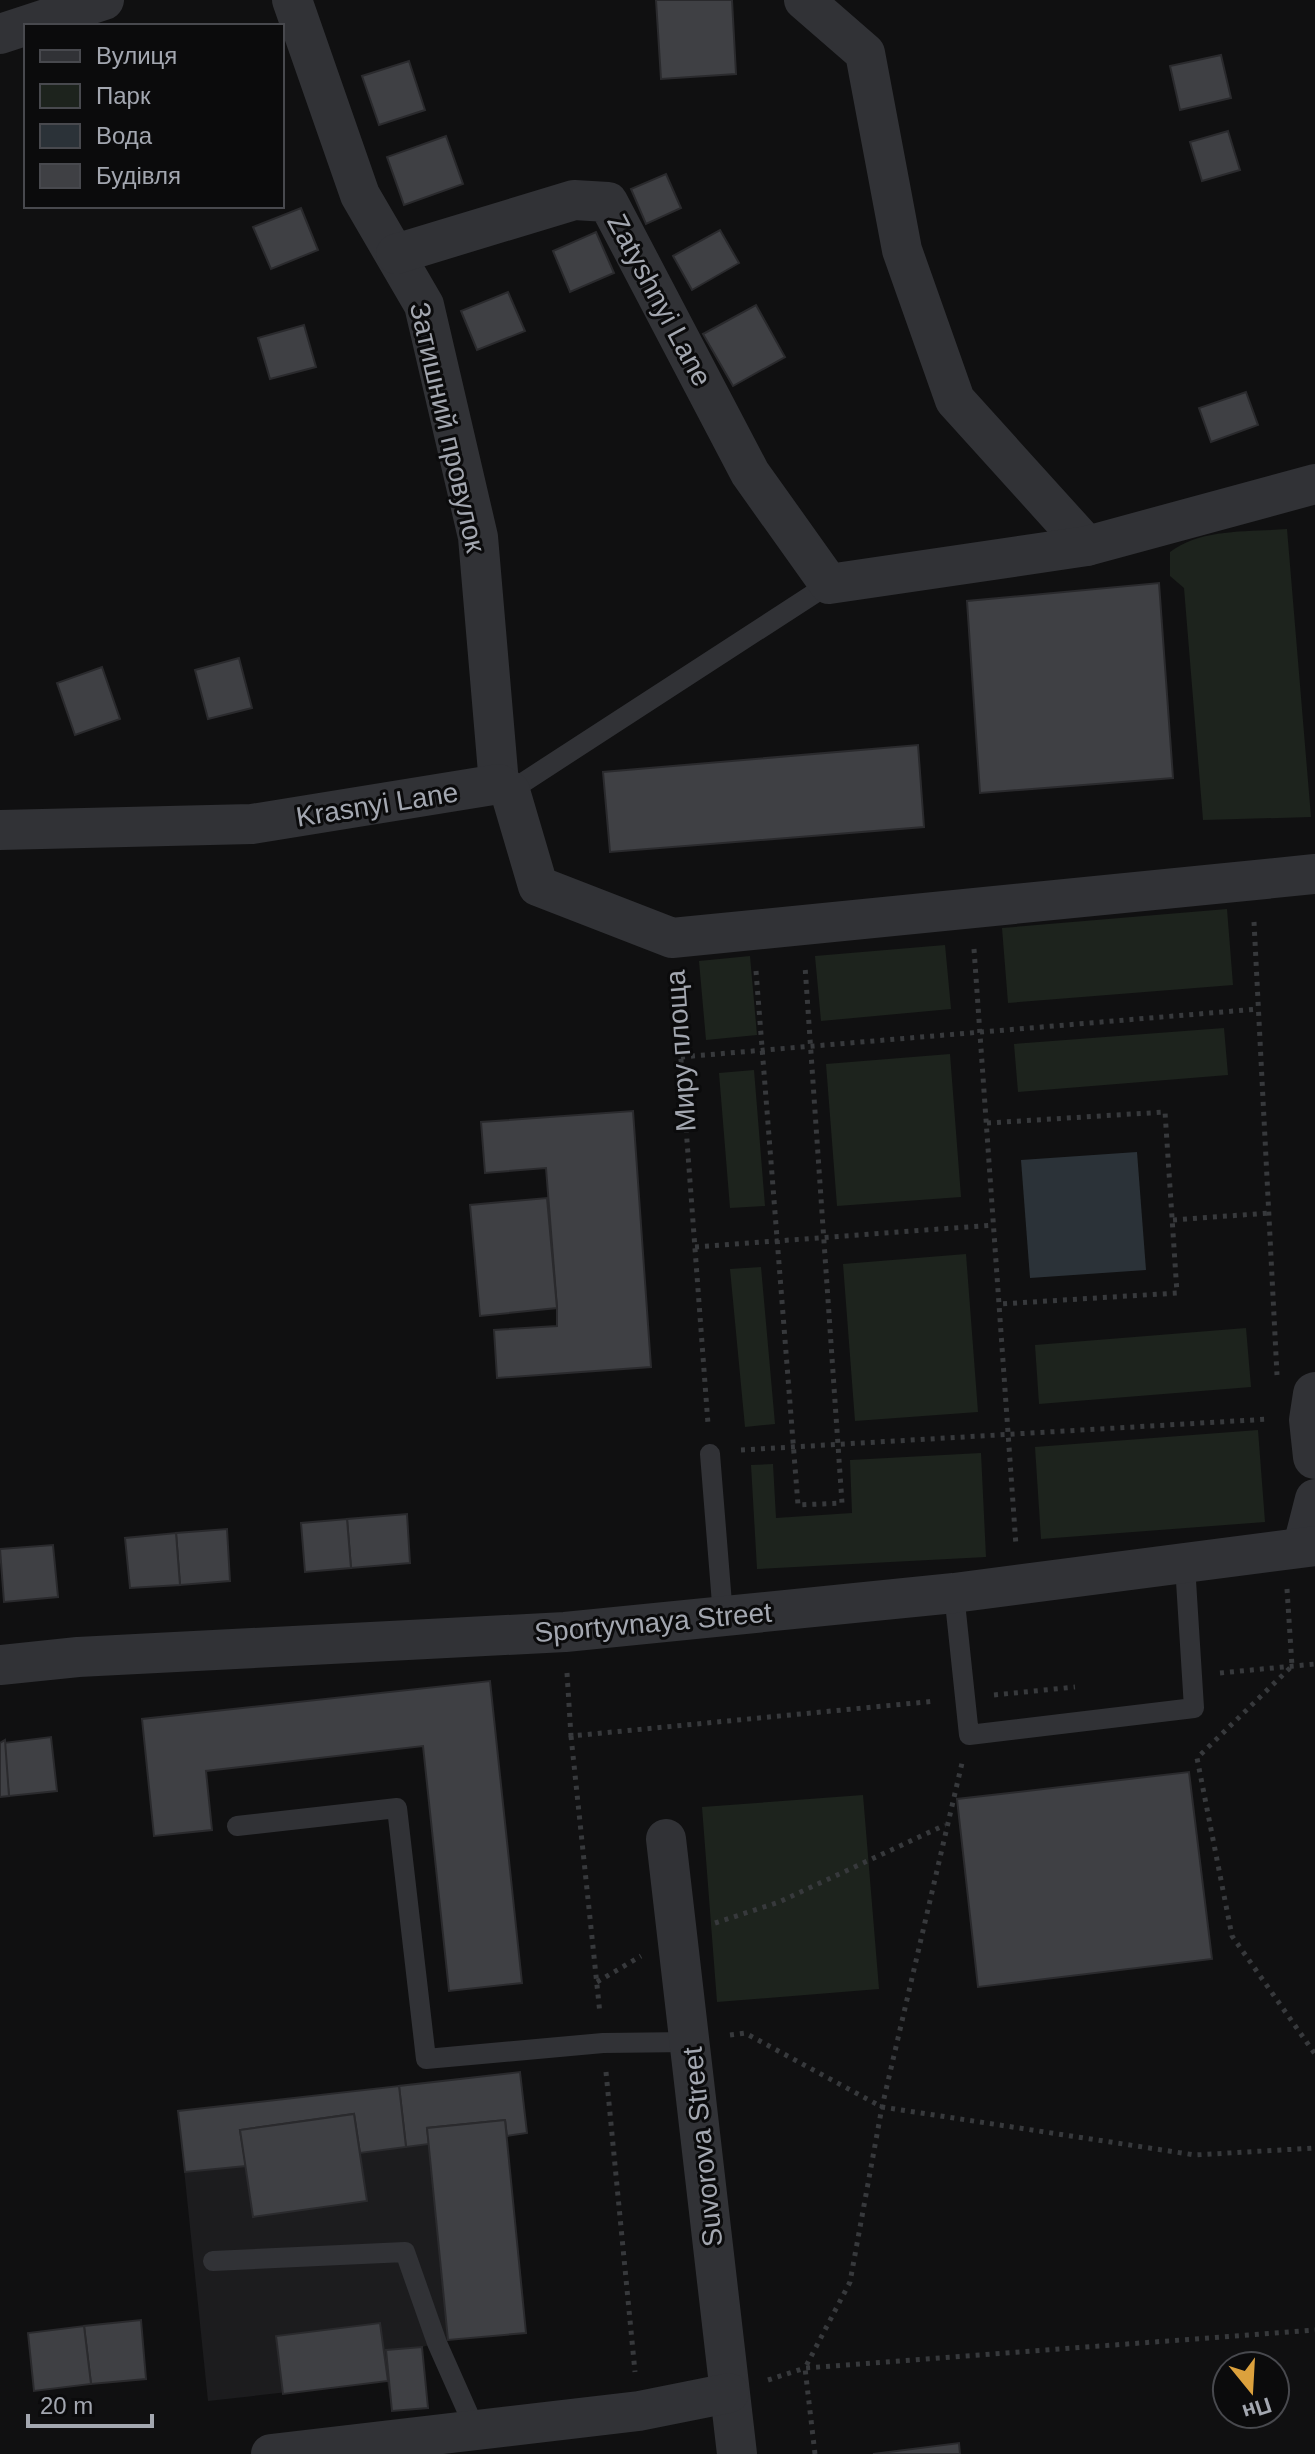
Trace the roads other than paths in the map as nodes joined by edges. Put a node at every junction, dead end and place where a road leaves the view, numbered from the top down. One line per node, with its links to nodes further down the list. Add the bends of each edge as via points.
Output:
1 (104, 0): 4 (street)
2 (292, 0): 7 (street, Затишний провулок, via 360,195)
3 (804, 0): 9 (street, via 865,53 902,250 955,400)
4 (31, 24)
5 (24, 26): 6 (street)
6 (0, 34)
7 (396, 254): 10 (street, Zatyshnyi Lane, via 574,200 608,202 750,473); 11 (street, Затишний провулок, via 424,305 478,537)
8 (1315, 484): 9 (street)
9 (1087, 546): 10 (street)
10 (829, 584): 11 (lane)
11 (505, 788): 12 (street, Krasnyi Lane, via 252,824); 13 (street, Миру площа, via 538,886 672,938)
12 (0, 830)
13 (1315, 874)
14 (1296, 1390): 16 (street, via 1311,1420)
15 (710, 1454): 21 (lane)
16 (1315, 1457)
17 (1315, 1499): 18 (street)
18 (1301, 1547): 19 (street, Sportyvnaya Street)
19 (1185, 1565): 20 (street, Sportyvnaya Street); 20 (lane, via 1194,1708 969,1735)
20 (954, 1593): 21 (street, Sportyvnaya Street)
21 (723, 1616): 22 (street, Sportyvnaya Street, via 565,1632)
22 (0, 1665)
23 (237, 1826): 25 (lane, via 397,1808 426,2059 603,2043)
24 (666, 1839): 25 (street, Suvorova Street)
25 (690, 2042): 27 (street, Suvorova Street)
26 (213, 2261): 28 (lane, via 405,2252)
27 (729, 2393): 28 (street, via 639,2411); 30 (street, Suvorova Street)
28 (476, 2431): 29 (street)
29 (271, 2454)
30 (737, 2454)

